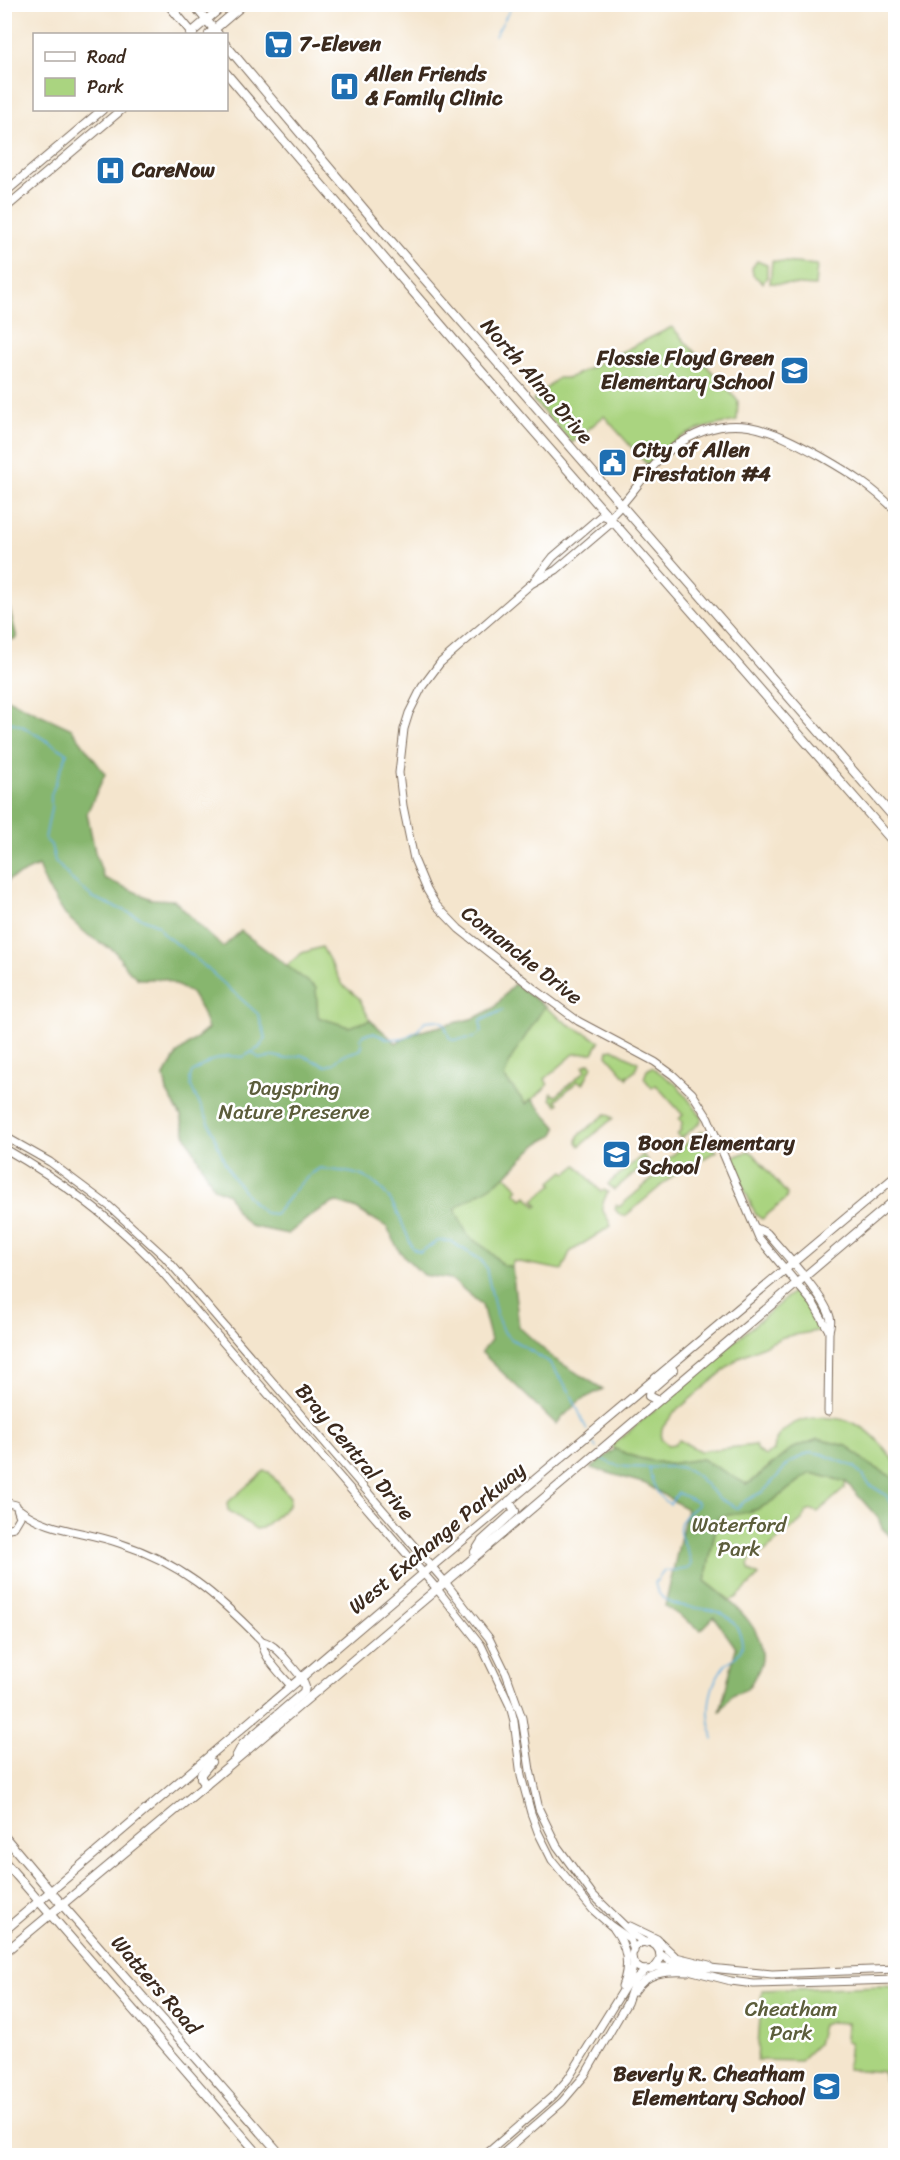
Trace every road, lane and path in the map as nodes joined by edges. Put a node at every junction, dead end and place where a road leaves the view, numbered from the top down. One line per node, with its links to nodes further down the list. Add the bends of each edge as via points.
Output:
1 (168, 4): 6 (main road)
2 (193, 4): 5 (main road)
3 (225, 4): 5 (main road)
4 (244, 4): 8 (main road)
5 (206, 21): 7 (main road); 8 (main road)
6 (191, 33)
7 (193, 33)
8 (214, 33)
9 (228, 47): 17 (main road, North Alma Drive)
10 (228, 75): 18 (main road, North Alma Drive)
11 (101, 111): 13 (main road)
12 (120, 111): 14 (main road)
13 (89, 121): 14 (main road); 15 (main road)
14 (96, 131): 16 (main road)
15 (4, 193)
16 (6, 206)
17 (386, 235): 18 (main road); 19 (main road, North Alma Drive)
18 (374, 245): 21 (main road, North Alma Drive)
19 (622, 506): 20 (street, Comanche Drive, via 671,449 703,431 751,426 780,434 856,476); 21 (street, Comanche Drive); 25 (main road, North Alma Drive)
20 (896, 511)
21 (609, 518): 22 (street, Comanche Drive, via 602,515); 23 (street, Comanche Drive, via 610,524); 26 (main road, North Alma Drive)
22 (566, 546): 23 (street); 24 (street, Comanche Drive)
23 (574, 555): 24 (street, Comanche Drive)
24 (531, 584): 33 (street, Comanche Drive, via 440,663 409,713 400,745 399,773 418,871 436,905 468,937 578,1021 655,1062 682,1082 708,1118 756,1228 766,1233)
25 (896, 820)
26 (896, 846)
27 (4, 1136): 45 (street, Bray Central Drive, via 50,1162 109,1206 165,1257)
28 (4, 1148): 46 (street, Bray Central Drive, via 80,1196 150,1258)
29 (896, 1176): 33 (main road, West Exchange Parkway)
30 (896, 1192): 32 (main road)
31 (896, 1199): 32 (main road, West Exchange Parkway)
32 (878, 1214): 34 (main road, West Exchange Parkway)
33 (788, 1265): 34 (street, Comanche Drive); 35 (main road, West Exchange Parkway)
34 (800, 1280): 36 (main road, West Exchange Parkway); 37 (street, Comanche Drive, via 820,1297 831,1323)
35 (708, 1333): 36 (main road, via 699,1348 650,1390 649,1396); 38 (main road, West Exchange Parkway)
36 (657, 1400): 44 (main road, West Exchange Parkway)
37 (828, 1412)
38 (509, 1500): 44 (main road, via 515,1511 482,1541); 45 (main road, West Exchange Parkway)
39 (4, 1502): 40 (street)
40 (19, 1509): 41 (street); 42 (street)
41 (41, 1522): 42 (street); 49 (street, via 118,1542 154,1556 211,1592)
42 (18, 1523): 43 (street)
43 (4, 1529)
44 (468, 1562): 47 (main road, West Exchange Parkway)
45 (431, 1567): 46 (main road, West Exchange Parkway); 47 (street, Bray Central Drive)
46 (423, 1574): 48 (street, Bray Central Drive); 50 (main road, West Exchange Parkway)
47 (444, 1582): 48 (main road, West Exchange Parkway); 61 (street, Bray Central Drive, via 489,1638 506,1673 522,1718 539,1809 557,1846 583,1884)
48 (437, 1589): 53 (main road, West Exchange Parkway); 62 (street, Bray Central Drive, via 481,1645 510,1706 521,1776 538,1832 552,1860)
49 (261, 1641): 50 (street, via 274,1648); 51 (street, via 268,1657)
50 (301, 1677): 51 (main road, West Exchange Parkway); 53 (main road, via 304,1692 243,1744)
51 (291, 1686): 52 (main road, West Exchange Parkway)
52 (244, 1727): 54 (main road, via 238,1738 203,1770 201,1778); 57 (main road, West Exchange Parkway)
53 (232, 1762): 54 (main road, West Exchange Parkway)
54 (206, 1785): 59 (main road, West Exchange Parkway)
55 (4, 1836): 57 (main road, Watters Road)
56 (4, 1861): 58 (main road, Watters Road)
57 (51, 1892): 58 (main road, West Exchange Parkway); 59 (main road, Watters Road)
58 (39, 1902): 60 (main road, Watters Road); 63 (main road, West Exchange Parkway)
59 (61, 1904): 60 (main road, West Exchange Parkway); 78 (main road, Watters Road)
60 (50, 1914): 66 (main road, West Exchange Parkway); 77 (main road, Watters Road)
61 (620, 1920): 64 (street, Bray Central Drive); 70 (street, via 657,1939 676,1957)
62 (610, 1925): 65 (street, Bray Central Drive, via 630,1939); 75 (street, via 622,1939 626,1957 625,1980)
63 (4, 1931)
64 (646, 1943): 65 (street); 67 (street, via 654,1945)
65 (634, 1952): 68 (street)
66 (4, 1953)
67 (660, 1954): 69 (street); 70 (street, via 671,1961)
68 (634, 1963): 71 (street); 75 (street, via 630,1979)
69 (655, 1967): 71 (street); 73 (street, via 677,1967)
70 (712, 1967): 72 (street, via 772,1974)
71 (646, 1970): 76 (street, via 635,1980)
72 (896, 1970)
73 (707, 1976): 74 (street, via 772,1984); 76 (street, via 678,1972 654,1975 641,1982)
74 (896, 1980)
75 (618, 1998): 79 (street, via 568,2079)
76 (627, 2003): 80 (street, via 578,2085)
77 (260, 2156)
78 (282, 2156)
79 (484, 2156)
80 (500, 2156)

